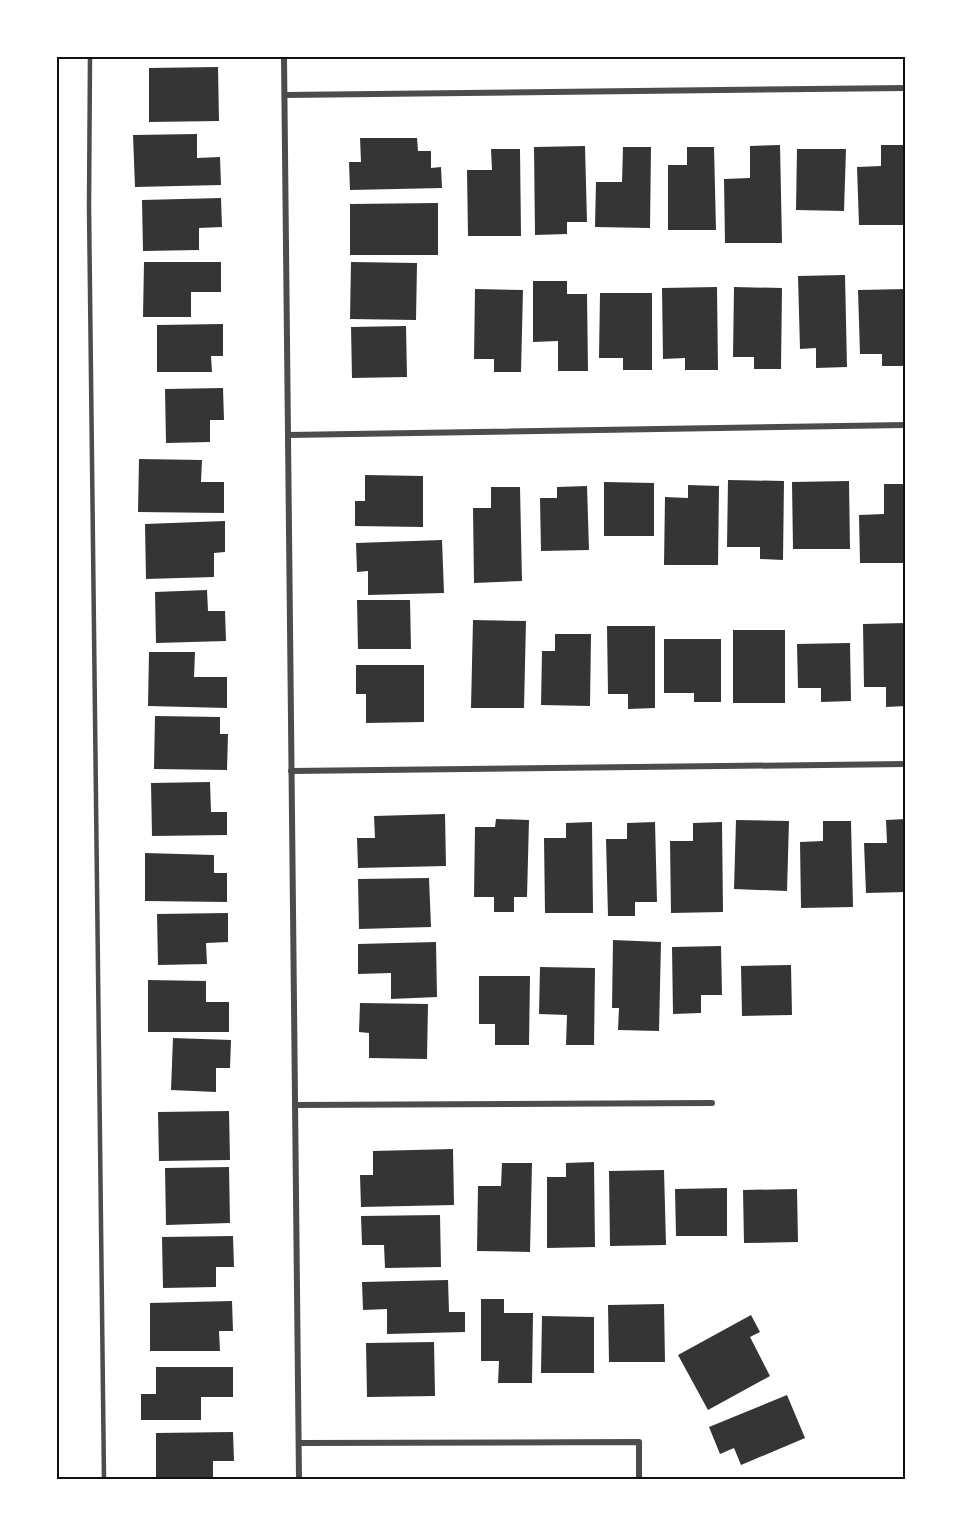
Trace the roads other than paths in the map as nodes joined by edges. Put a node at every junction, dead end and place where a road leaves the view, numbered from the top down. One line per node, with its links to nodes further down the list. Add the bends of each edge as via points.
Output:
1 (90, 57): 12 (lane)
2 (284, 57): 4 (street)
3 (906, 88): 4 (street)
4 (285, 95): 6 (street)
5 (906, 425): 6 (street)
6 (288, 435): 8 (street)
7 (906, 764): 8 (street)
8 (291, 771): 10 (street)
9 (712, 1103): 10 (street)
10 (295, 1105): 11 (street)
11 (298, 1443): 13 (street); 14 (street, via 639,1442)
12 (104, 1479)
13 (299, 1479)
14 (639, 1479)

